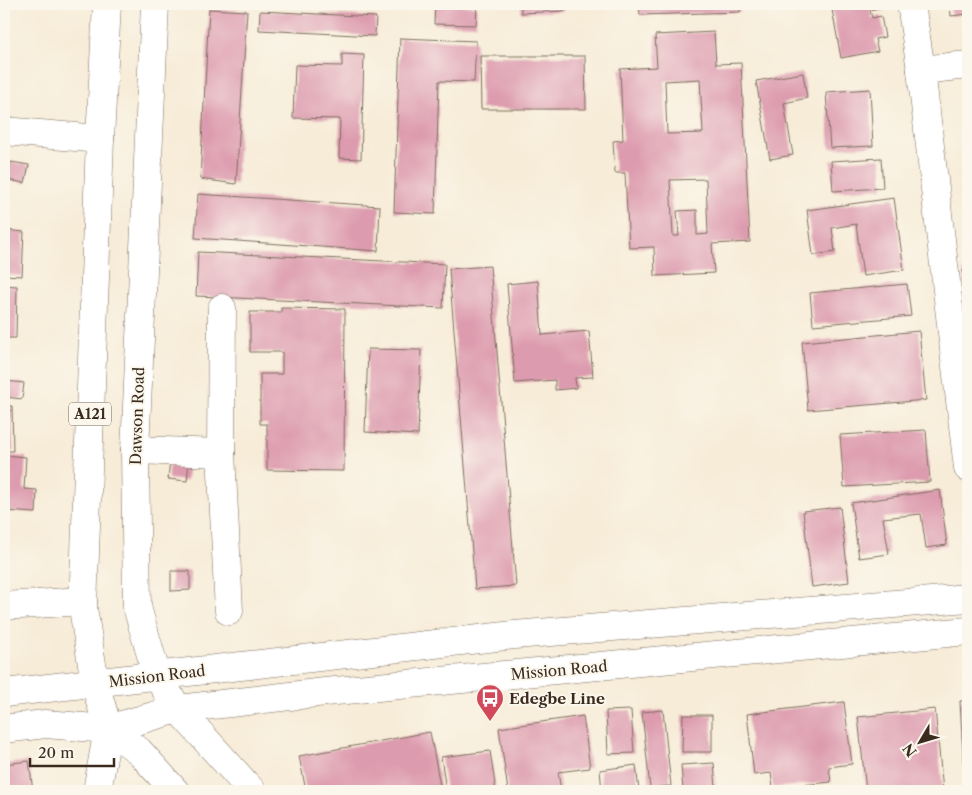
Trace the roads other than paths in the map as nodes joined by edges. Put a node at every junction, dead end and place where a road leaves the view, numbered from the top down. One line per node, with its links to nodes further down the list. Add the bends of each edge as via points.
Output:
1 (107, 4): 7 (main road, A121)
2 (155, 4): 9 (main road, Dawson Road)
3 (911, 4): 5 (main road)
4 (968, 65): 5 (main road)
5 (921, 70): 11 (main road)
6 (4, 131): 7 (main road)
7 (100, 139): 13 (main road, A121)
8 (222, 308): 10 (main road)
9 (135, 450): 10 (main road); 17 (main road, Dawson Road, via 137,607)
10 (221, 453): 15 (main road)
11 (968, 468)
12 (968, 598): 17 (main road, Mission Road, via 514,635)
13 (83, 601): 14 (main road); 18 (main road, A121)
14 (4, 606)
15 (229, 611)
16 (968, 631): 20 (main road, Mission Road)
17 (157, 676): 18 (main road, Mission Road); 20 (main road, Dawson Road)
18 (95, 683): 19 (main road, Mission Road); 22 (main road, A121)
19 (4, 693)
20 (178, 709): 22 (main road, Mission Road); 25 (main road, Dawson Road)
21 (4, 729): 22 (main road, Mission Road, via 45,724)
22 (108, 729): 23 (main road); 24 (main road, via 139,750)
23 (97, 791)
24 (175, 791)
25 (252, 791)

